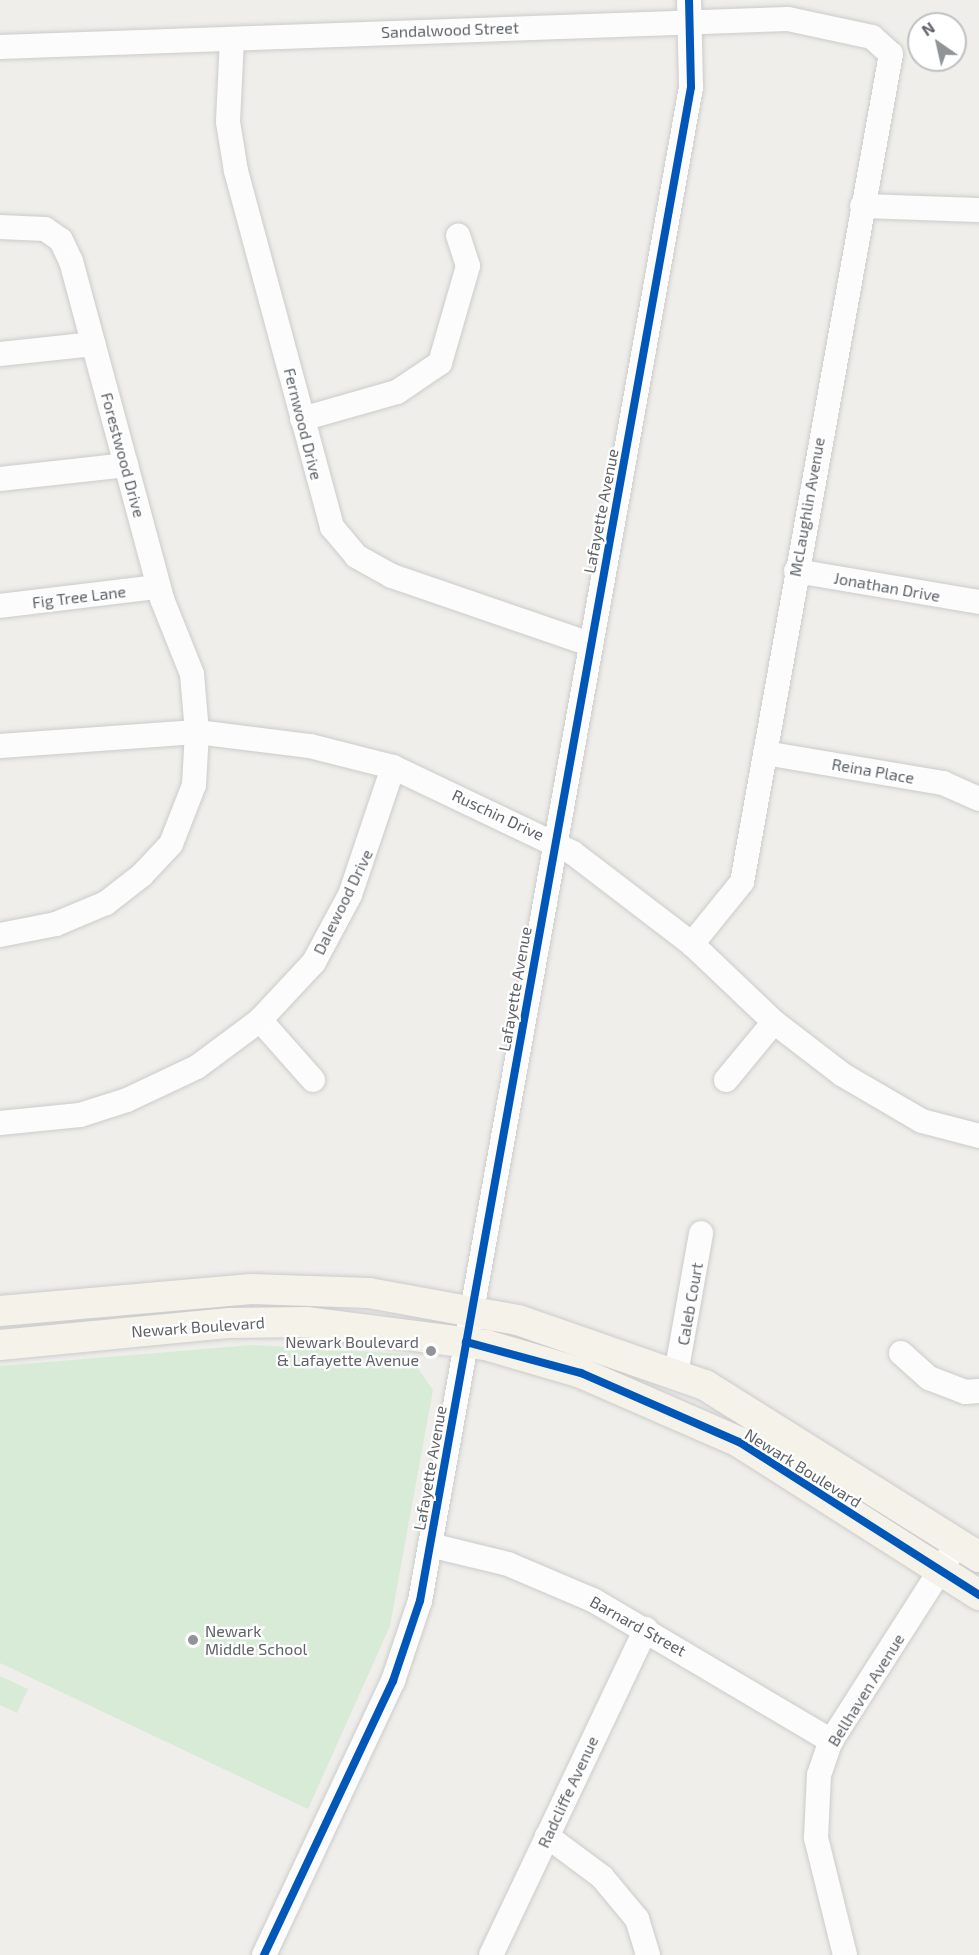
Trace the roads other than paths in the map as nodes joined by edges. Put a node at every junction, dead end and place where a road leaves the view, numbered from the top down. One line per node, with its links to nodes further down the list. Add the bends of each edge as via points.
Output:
1 (690, 10): 2 (street, Sandalwood Street); 4 (street, Sandalwood Street, via 788,19 872,37); 18 (street, Lafayette Avenue, via 691,87)
2 (232, 39): 3 (street, Sandalwood Street); 11 (street, Fernwood Drive, via 228,122 236,171)
3 (0, 47)
4 (891, 54): 5 (street, McLaughlin Avenue)
5 (862, 206): 6 (street); 14 (street, McLaughlin Avenue)
6 (979, 210)
7 (0, 227): 9 (street, Forestwood Drive, via 28,224 61,240)
8 (458, 236): 11 (street, via 468,266 440,363 397,392)
9 (93, 344): 10 (street); 12 (street, Forestwood Drive)
10 (0, 354)
11 (302, 419): 18 (street, Fernwood Drive, via 324,507 356,556 392,576)
12 (126, 465): 13 (street); 15 (street, Forestwood Drive)
13 (0, 479)
14 (796, 571): 16 (street, Jonathan Drive); 21 (street, McLaughlin Avenue)
15 (158, 586): 17 (street, Fig Tree Lane); 19 (street, Forestwood Drive, via 192,674)
16 (979, 602)
17 (0, 606)
18 (590, 644): 24 (street, Lafayette Avenue)
19 (197, 732): 20 (street, Ruschin Drive); 22 (street, Ruschin Drive, via 310,746); 25 (street, Forestwood Drive, via 194,785 171,844 142,875 106,903 56,924)
20 (0, 746)
21 (765, 753): 23 (street, Reina Place, via 943,783); 26 (street, McLaughlin Avenue, via 742,882)
22 (393, 767): 24 (street, Ruschin Drive); 27 (street, Dalewood Drive, via 350,895 314,962)
23 (979, 798)
24 (555, 842): 26 (street, Ruschin Drive); 34 (street, Lafayette Avenue)
25 (0, 936)
26 (692, 944): 28 (street, Ruschin Drive)
27 (260, 1020): 29 (street); 31 (street, Dalewood Drive, via 197,1067 127,1100 80,1115)
28 (774, 1022): 30 (street); 32 (street, Ruschin Drive, via 843,1075 922,1121)
29 (314, 1080)
30 (726, 1080)
31 (0, 1123)
32 (979, 1136)
33 (701, 1233): 39 (street, Caleb Court)
34 (472, 1310): 35 (main road, Newark Boulevard, via 369,1293 251,1289); 36 (street, Lafayette Avenue); 39 (main road, Newark Boulevard, via 561,1331)
35 (0, 1311)
36 (466, 1342): 37 (main road, Newark Boulevard, via 306,1322 187,1326); 41 (street, Lafayette Avenue); 43 (main road, Newark Boulevard, via 581,1373 739,1442)
37 (0, 1345)
38 (902, 1353): 40 (street, via 929,1378 965,1392)
39 (676, 1374): 42 (main road, Newark Boulevard, via 705,1385 837,1464)
40 (979, 1391)
41 (430, 1545): 45 (street, Barnard Street, via 508,1563); 48 (street, Lafayette Avenue, via 409,1643)
42 (969, 1550): 43 (street, Bellhaven Avenue)
43 (940, 1571): 44 (main road, Newark Boulevard); 46 (street, Bellhaven Avenue)
44 (979, 1595)
45 (646, 1629): 46 (street, Barnard Street); 47 (street, Radcliffe Avenue)
46 (831, 1741): 51 (street, Bellhaven Avenue, via 819,1775 816,1838)
47 (547, 1836): 49 (street, Radcliffe Avenue); 50 (street, via 602,1877 637,1919)
48 (264, 1955)
49 (491, 1955)
50 (648, 1955)
51 (845, 1955)

